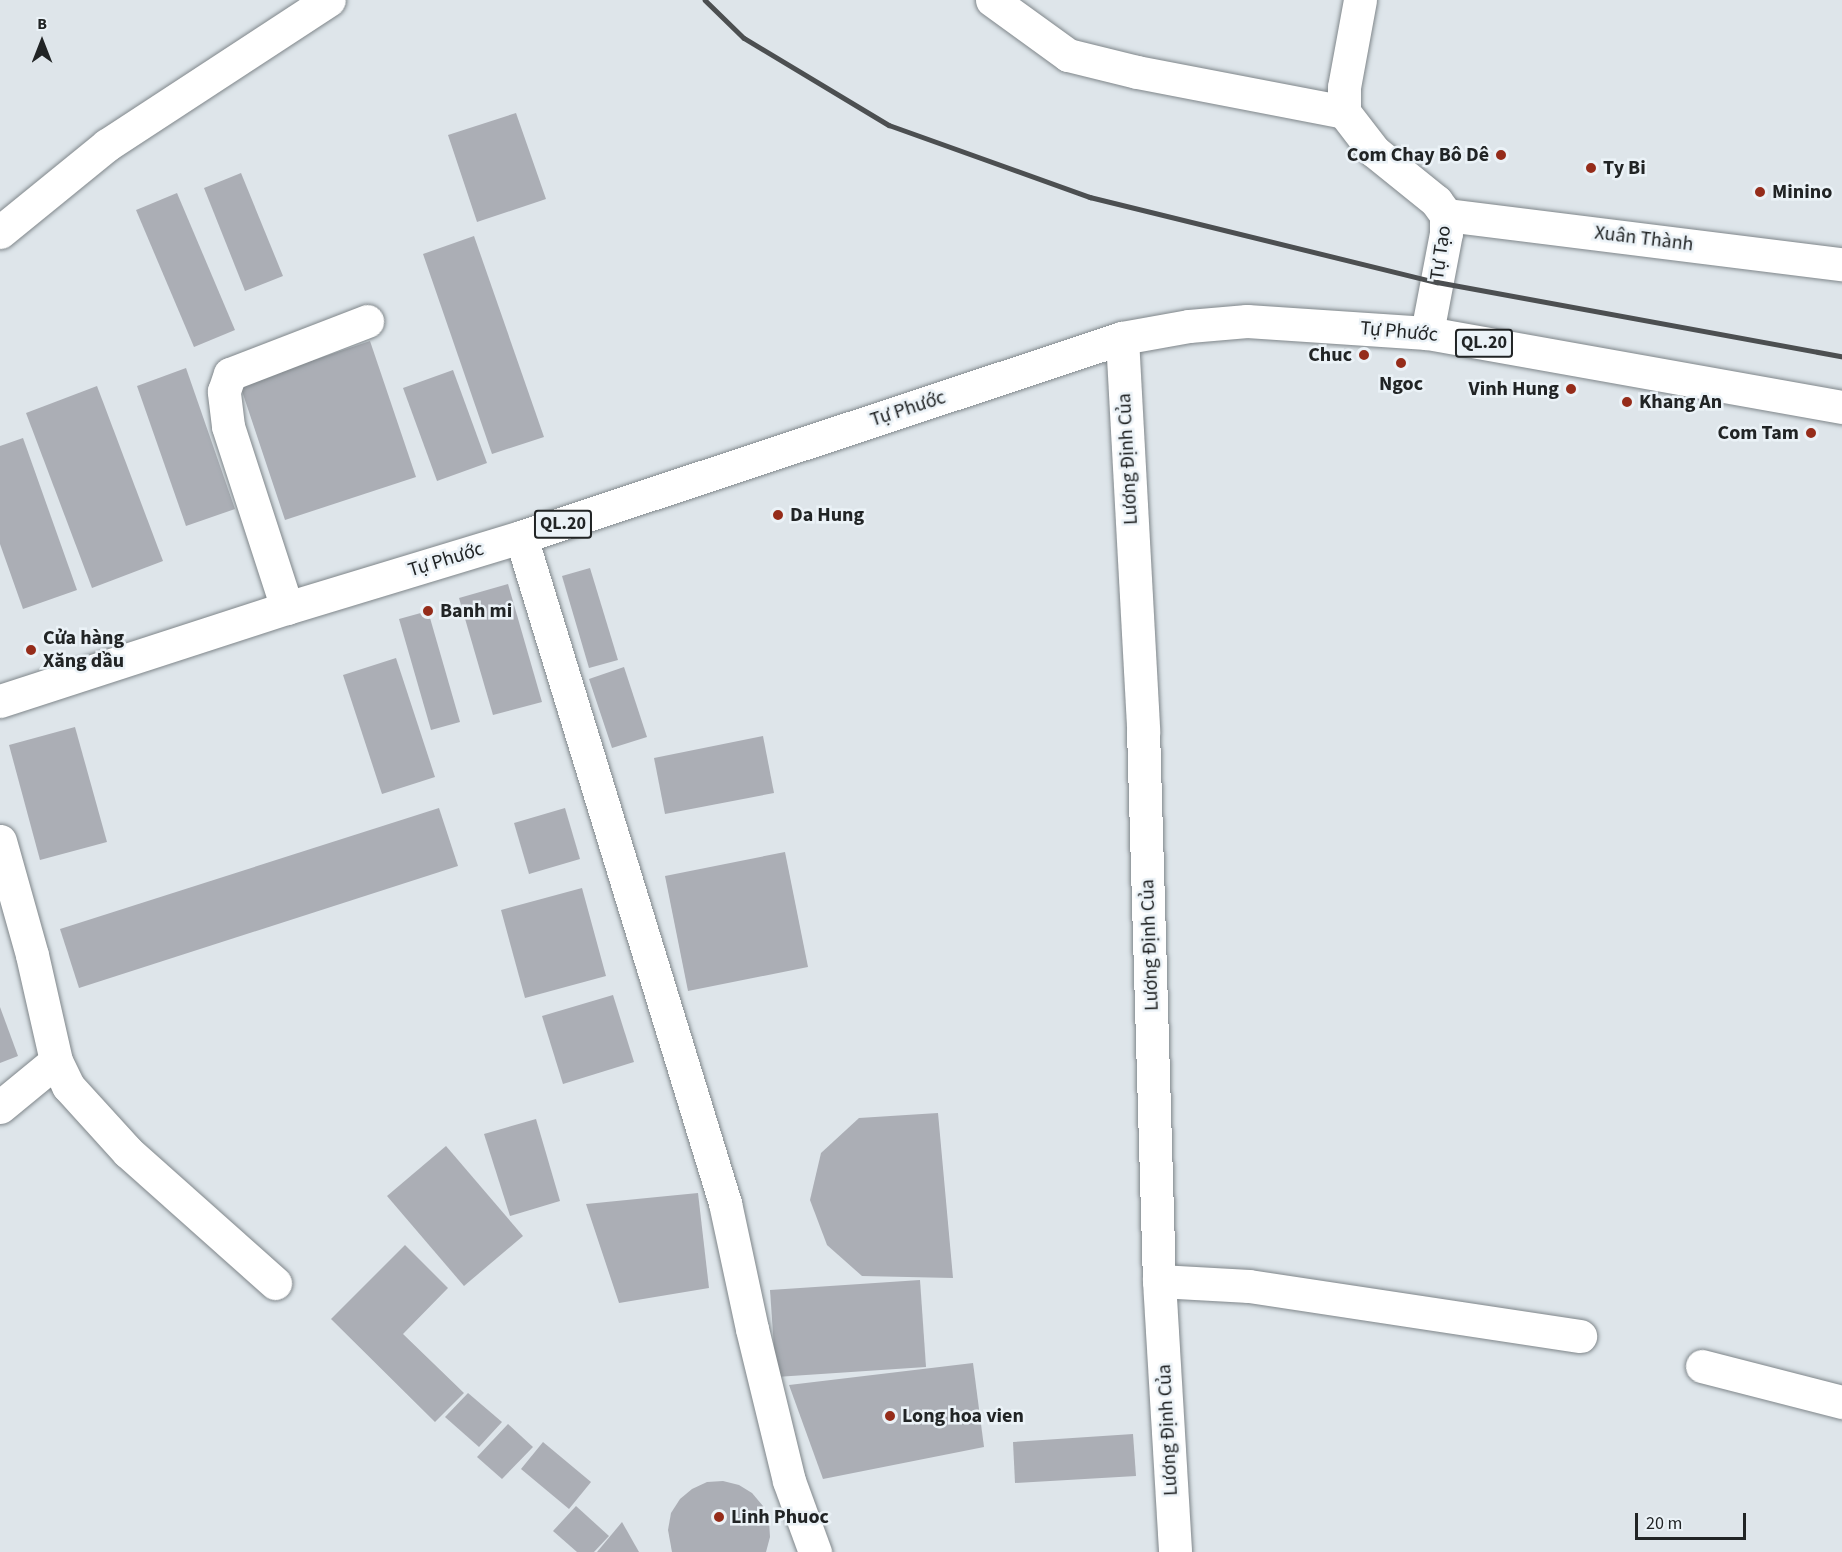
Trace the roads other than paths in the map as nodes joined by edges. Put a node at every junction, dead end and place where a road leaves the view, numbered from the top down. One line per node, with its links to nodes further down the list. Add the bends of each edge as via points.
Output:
1 (329, 0): 6 (main road, via 107,145)
2 (992, 0): 4 (main road, via 1068,55)
3 (1360, 0): 4 (main road, via 1344,87)
4 (1344, 112): 5 (main road, Tự Tạo, via 1374,151 1436,201)
5 (1446, 215): 7 (main road, Xuân Thành); 9 (main road, Tự Tạo)
6 (0, 232)
7 (1842, 264)
8 (367, 321): 13 (main road, via 231,374 224,391 228,426)
9 (1427, 333): 10 (main road, Tự Phước / QL.20, via 1247,321); 11 (main road, Tự Phước / QL.20)
10 (1122, 338): 12 (main road, Tự Phước / QL.20); 18 (main road, Lương Định Của, via 1143,730)
11 (1842, 407)
12 (521, 537): 13 (main road, Tự Phước / QL.20); 23 (main road, via 725,1203 789,1480)
13 (287, 608): 14 (main road, Tự Phước / QL.20)
14 (0, 701)
15 (0, 841): 16 (main road)
16 (56, 1061): 17 (main road); 19 (main road, via 68,1086 128,1152)
17 (0, 1107)
18 (1159, 1281): 20 (main road, via 1249,1286); 24 (main road, Lương Định Của)
19 (275, 1283)
20 (1580, 1336)
21 (1702, 1366): 22 (main road)
22 (1842, 1402)
23 (815, 1552)
24 (1175, 1552)

